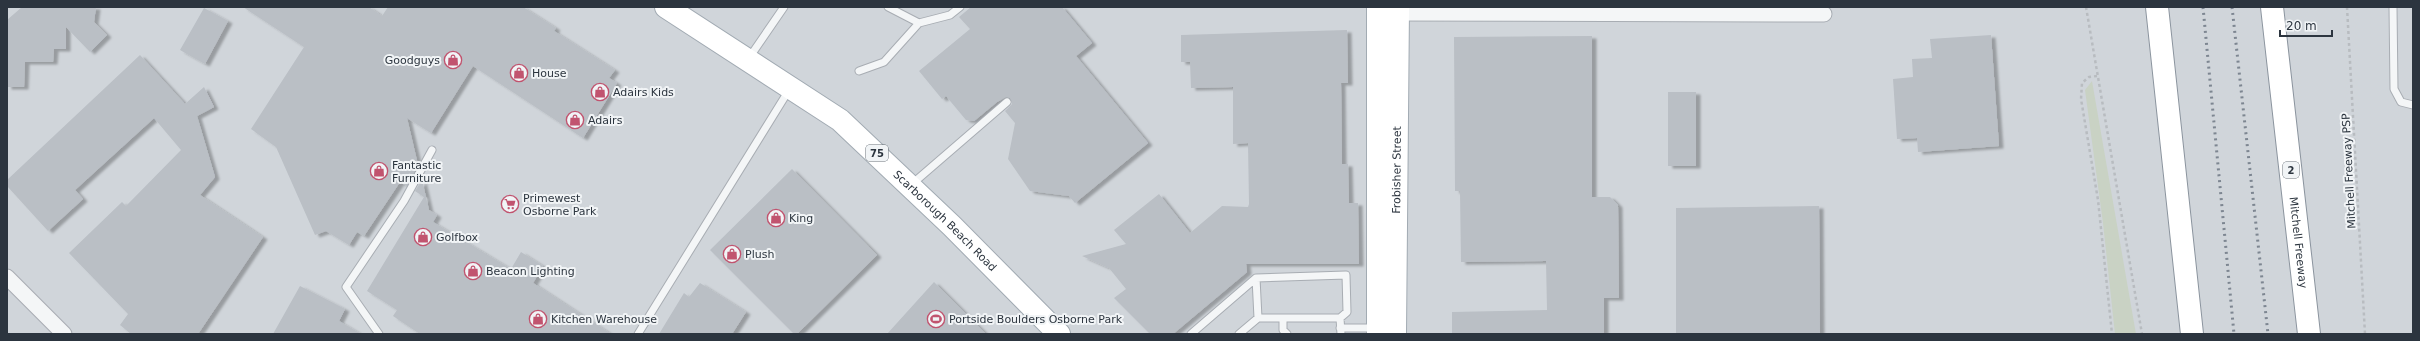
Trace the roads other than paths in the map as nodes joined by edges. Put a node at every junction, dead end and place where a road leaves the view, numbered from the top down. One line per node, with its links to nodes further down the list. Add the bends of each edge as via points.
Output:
1 (666, 7): 11 (main road, Scarborough Beach Road / 75)
2 (784, 7): 11 (lane)
3 (888, 7): 10 (lane)
4 (960, 7): 10 (lane, via 950,15)
5 (2157, 7): 32 (main road)
6 (2272, 7): 33 (main road, Mitchell Freeway / 2)
7 (2393, 7): 15 (lane, via 2394,89 2401,102)
8 (1388, 10): 9 (street); 24 (main road, Frobisher Street)
9 (1824, 14)
10 (919, 23): 12 (lane, via 884,62)
11 (748, 60): 13 (main road, Scarborough Beach Road / 75)
12 (859, 70)
13 (791, 87): 17 (main road, Scarborough Beach Road / 75, via 840,120); 27 (lane)
14 (1007, 102): 17 (lane)
15 (2413, 105)
16 (432, 150): 26 (lane, via 404,201 346,287)
17 (911, 186): 28 (main road, Scarborough Beach Road / 75)
18 (7, 277): 25 (street)
19 (1256, 278): 20 (lane); 22 (lane, via 1346,275 1347,312); 29 (lane)
20 (1258, 318): 21 (lane); 30 (lane)
21 (1283, 318): 22 (lane); 31 (lane, via 1283,330)
22 (1340, 318): 23 (lane)
23 (1341, 331): 24 (lane)
24 (1384, 332)
25 (64, 334)
26 (379, 334)
27 (638, 334)
28 (1059, 334)
29 (1191, 334)
30 (1239, 334)
31 (1287, 334)
32 (2192, 334)
33 (2309, 334)

